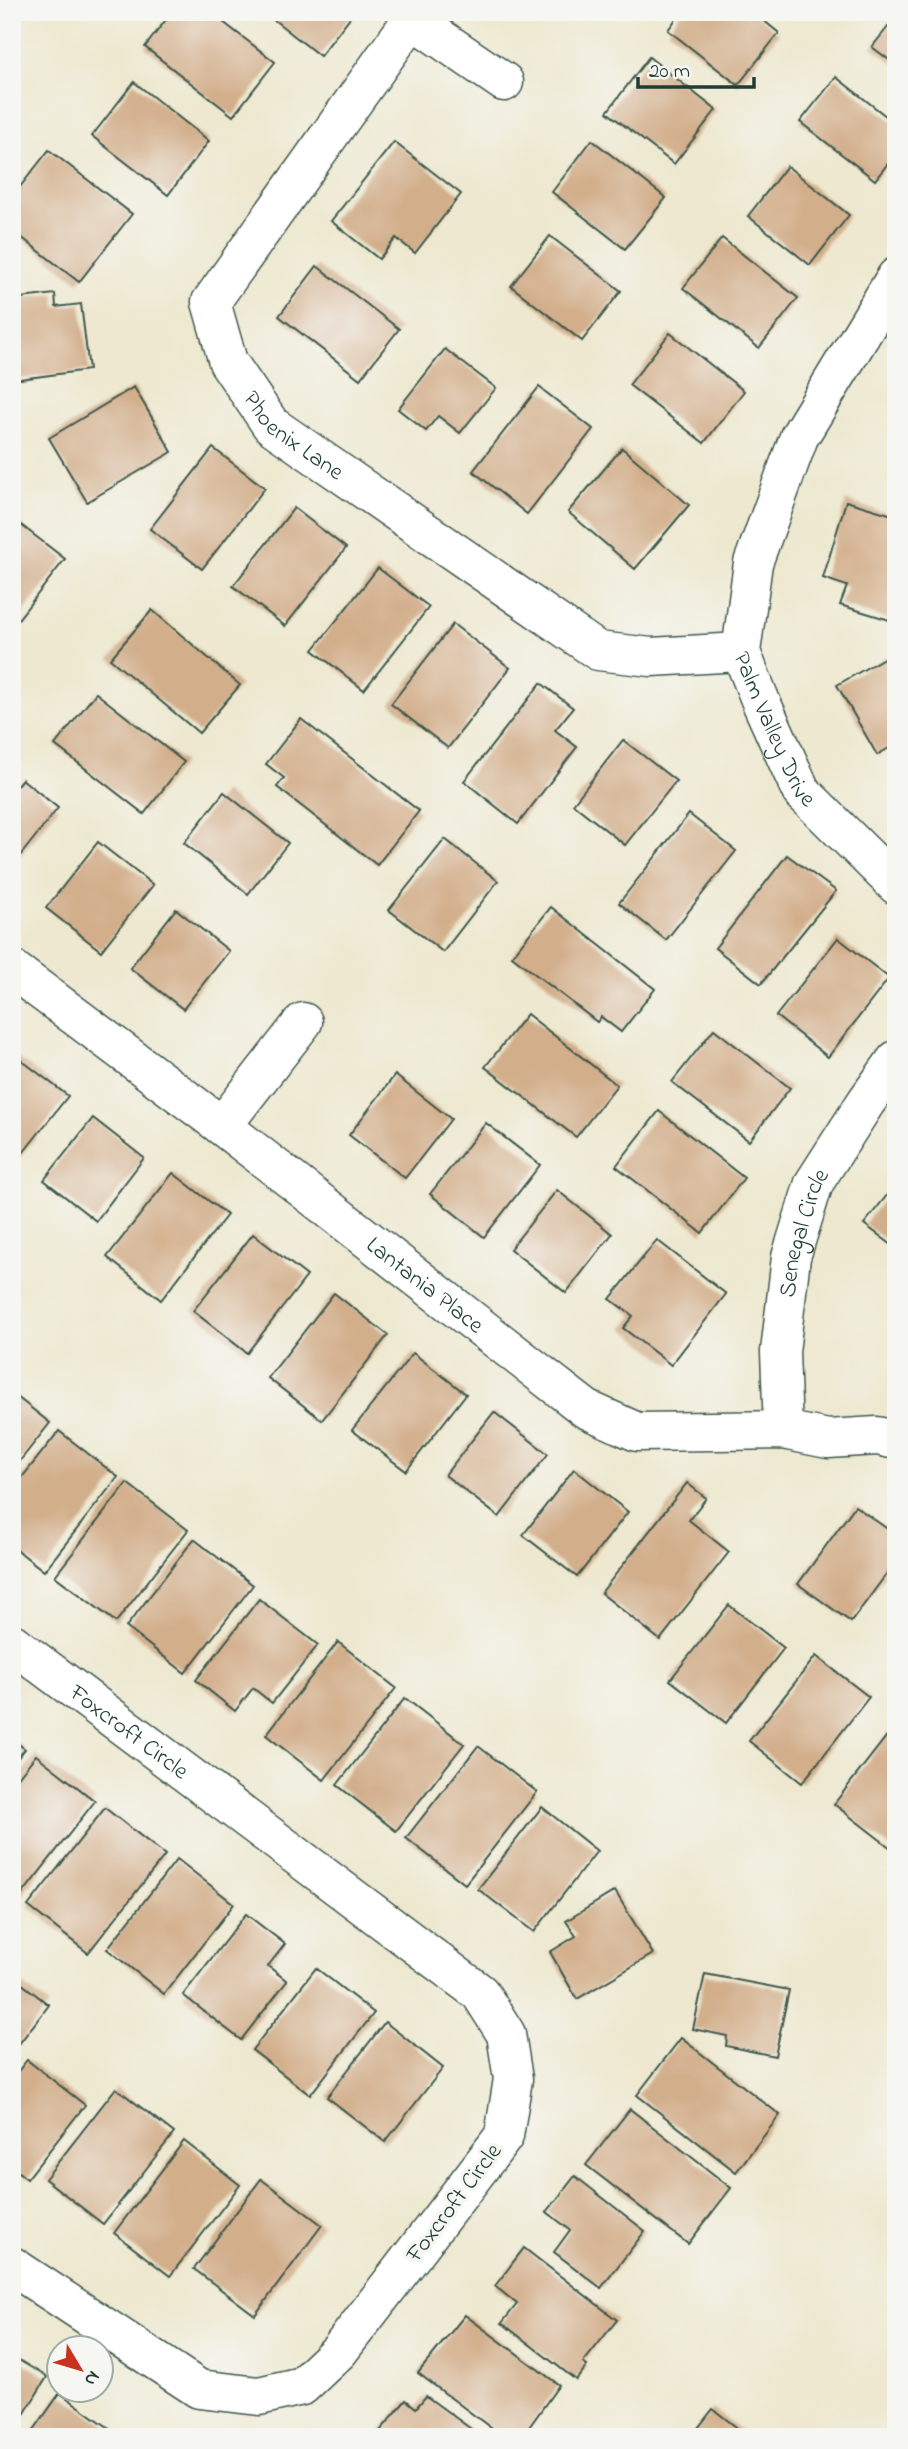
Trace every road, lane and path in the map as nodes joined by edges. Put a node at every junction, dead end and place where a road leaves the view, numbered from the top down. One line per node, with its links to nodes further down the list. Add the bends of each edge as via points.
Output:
1 (414, 16): 2 (street); 4 (street, Phoenix Lane, via 211,302 228,362 271,425 598,651 651,657)
2 (504, 82)
3 (896, 278): 4 (street, Palm Valley Drive, via 799,437 753,563)
4 (741, 652): 5 (street, Palm Valley Drive, via 801,791)
5 (896, 885)
6 (12, 969): 9 (street, Lantania Place)
7 (303, 1022): 9 (street)
8 (896, 1060): 10 (street, Senegal Circle, via 814,1183 791,1257 780,1352)
9 (222, 1126): 10 (street, Lantania Place, via 586,1409 637,1432)
10 (783, 1430): 11 (street, Lantania Place, via 828,1439 877,1436)
11 (896, 1440)
12 (12, 1643): 13 (street, Foxcroft Circle, via 480,1993 506,2034 513,2079 504,2136 339,2351 302,2386 259,2396 199,2389)
13 (12, 2266)

